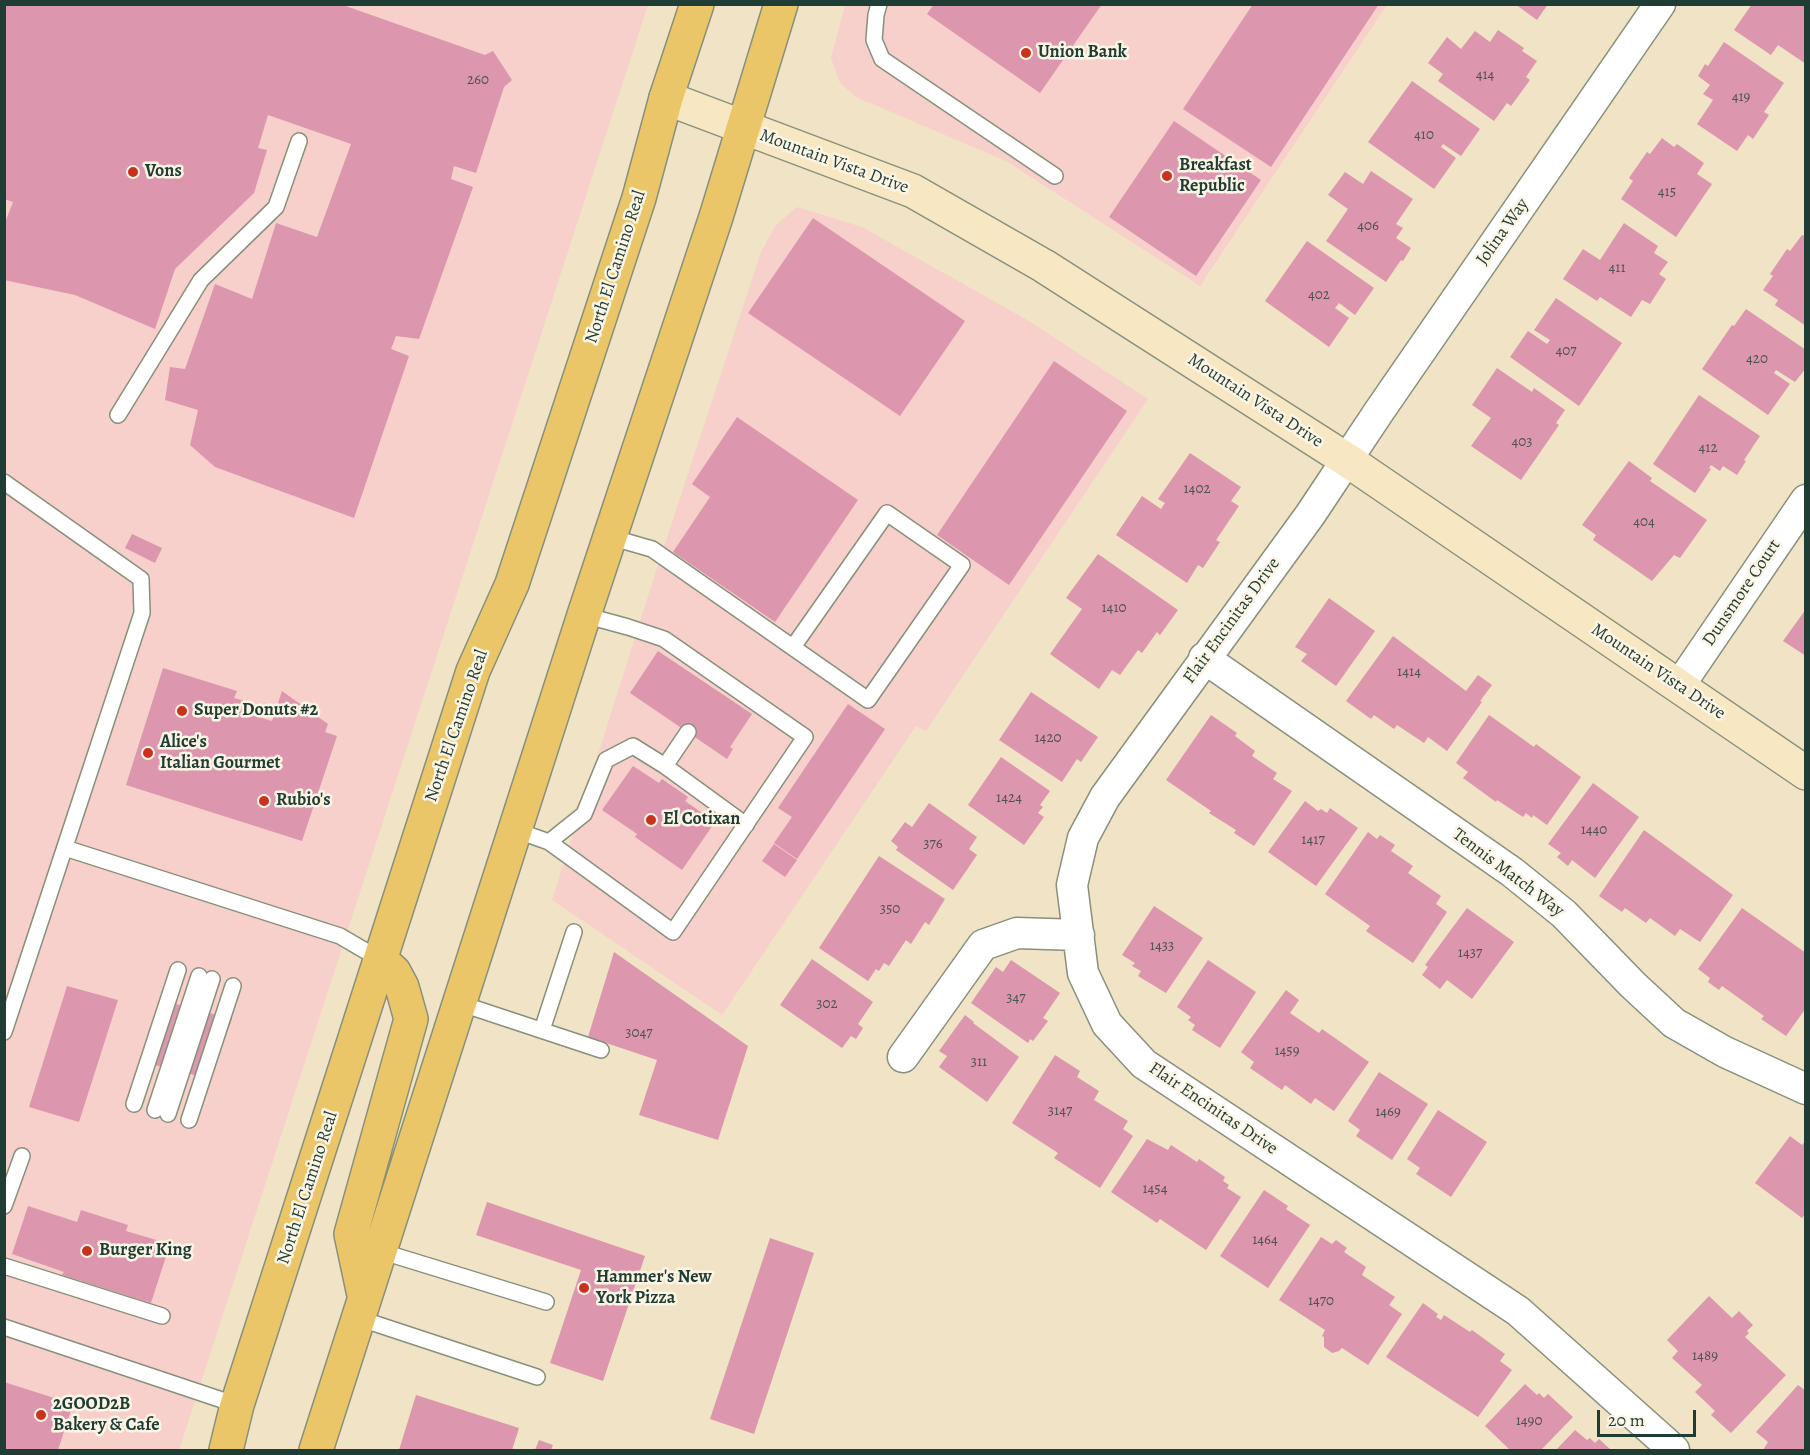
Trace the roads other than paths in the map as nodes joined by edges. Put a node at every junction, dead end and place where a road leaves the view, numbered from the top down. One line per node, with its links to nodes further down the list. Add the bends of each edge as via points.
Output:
1 (698, 4): 5 (main road, North El Camino Real)
2 (781, 4): 6 (main road)
3 (879, 4): 8 (lane, via 874,40 882,59)
4 (1660, 4): 10 (street, Jolina Way)
5 (666, 98): 6 (main road, Mountain Vista Drive); 27 (main road, North El Camino Real, via 639,198 512,584 473,670)
6 (743, 128): 10 (main road, Mountain Vista Drive, via 913,190 1078,286); 13 (main road)
7 (298, 141): 9 (lane, via 276,207 201,280)
8 (1055, 176)
9 (118, 414)
10 (1347, 460): 16 (street, Flair Encinitas Drive); 17 (main road, Mountain Vista Drive)
11 (4, 482): 24 (lane, via 141,579 142,613)
12 (1806, 500): 17 (street, Dunsmore Court)
13 (610, 537): 14 (main road); 15 (lane, via 652,549)
14 (584, 615): 21 (lane, via 664,639 720,685 805,737); 22 (main road)
15 (793, 647): 15 (lane, via 868,700 962,565 886,513)
16 (1204, 658): 26 (street, Flair Encinitas Drive, via 1105,797 1083,838 1072,885); 36 (street, Tennis Match Way, via 1512,872 1564,914 1674,1023 1725,1052)
17 (1679, 686): 20 (main road, Mountain Vista Drive)
18 (688, 732): 19 (lane)
19 (664, 766): 21 (lane); 23 (lane, via 633,746 606,760 584,814)
20 (1806, 773)
21 (746, 825): 23 (lane, via 673,932)
22 (515, 830): 23 (lane); 31 (main road)
23 (549, 842)
24 (65, 848): 27 (lane, via 340,936); 33 (lane)
25 (574, 932): 32 (lane)
26 (1079, 935): 35 (street, via 1017,933 983,945); 52 (street, Flair Encinitas Drive, via 1083,973 1107,1024 1144,1064 1518,1311)
27 (381, 960): 45 (main road, via 402,987 411,1019 351,1234); 49 (main road, North El Camino Real)
28 (178, 970): 37 (lane)
29 (205, 978): 38 (lane)
30 (233, 986): 39 (lane)
31 (459, 1003): 32 (lane); 42 (main road)
32 (542, 1030): 34 (lane)
33 (4, 1032)
34 (601, 1050)
35 (903, 1057)
36 (1806, 1089)
37 (134, 1104)
38 (161, 1112)
39 (189, 1120)
40 (22, 1156): 41 (lane)
41 (4, 1206)
42 (380, 1251): 44 (lane); 45 (main road)
43 (4, 1266): 46 (lane)
44 (546, 1302)
45 (362, 1307): 48 (lane); 51 (main road)
46 (162, 1316)
47 (4, 1327): 49 (lane)
48 (537, 1377)
49 (237, 1405): 50 (main road, North El Camino Real)
50 (226, 1450)
51 (316, 1450)
52 (1674, 1450)

